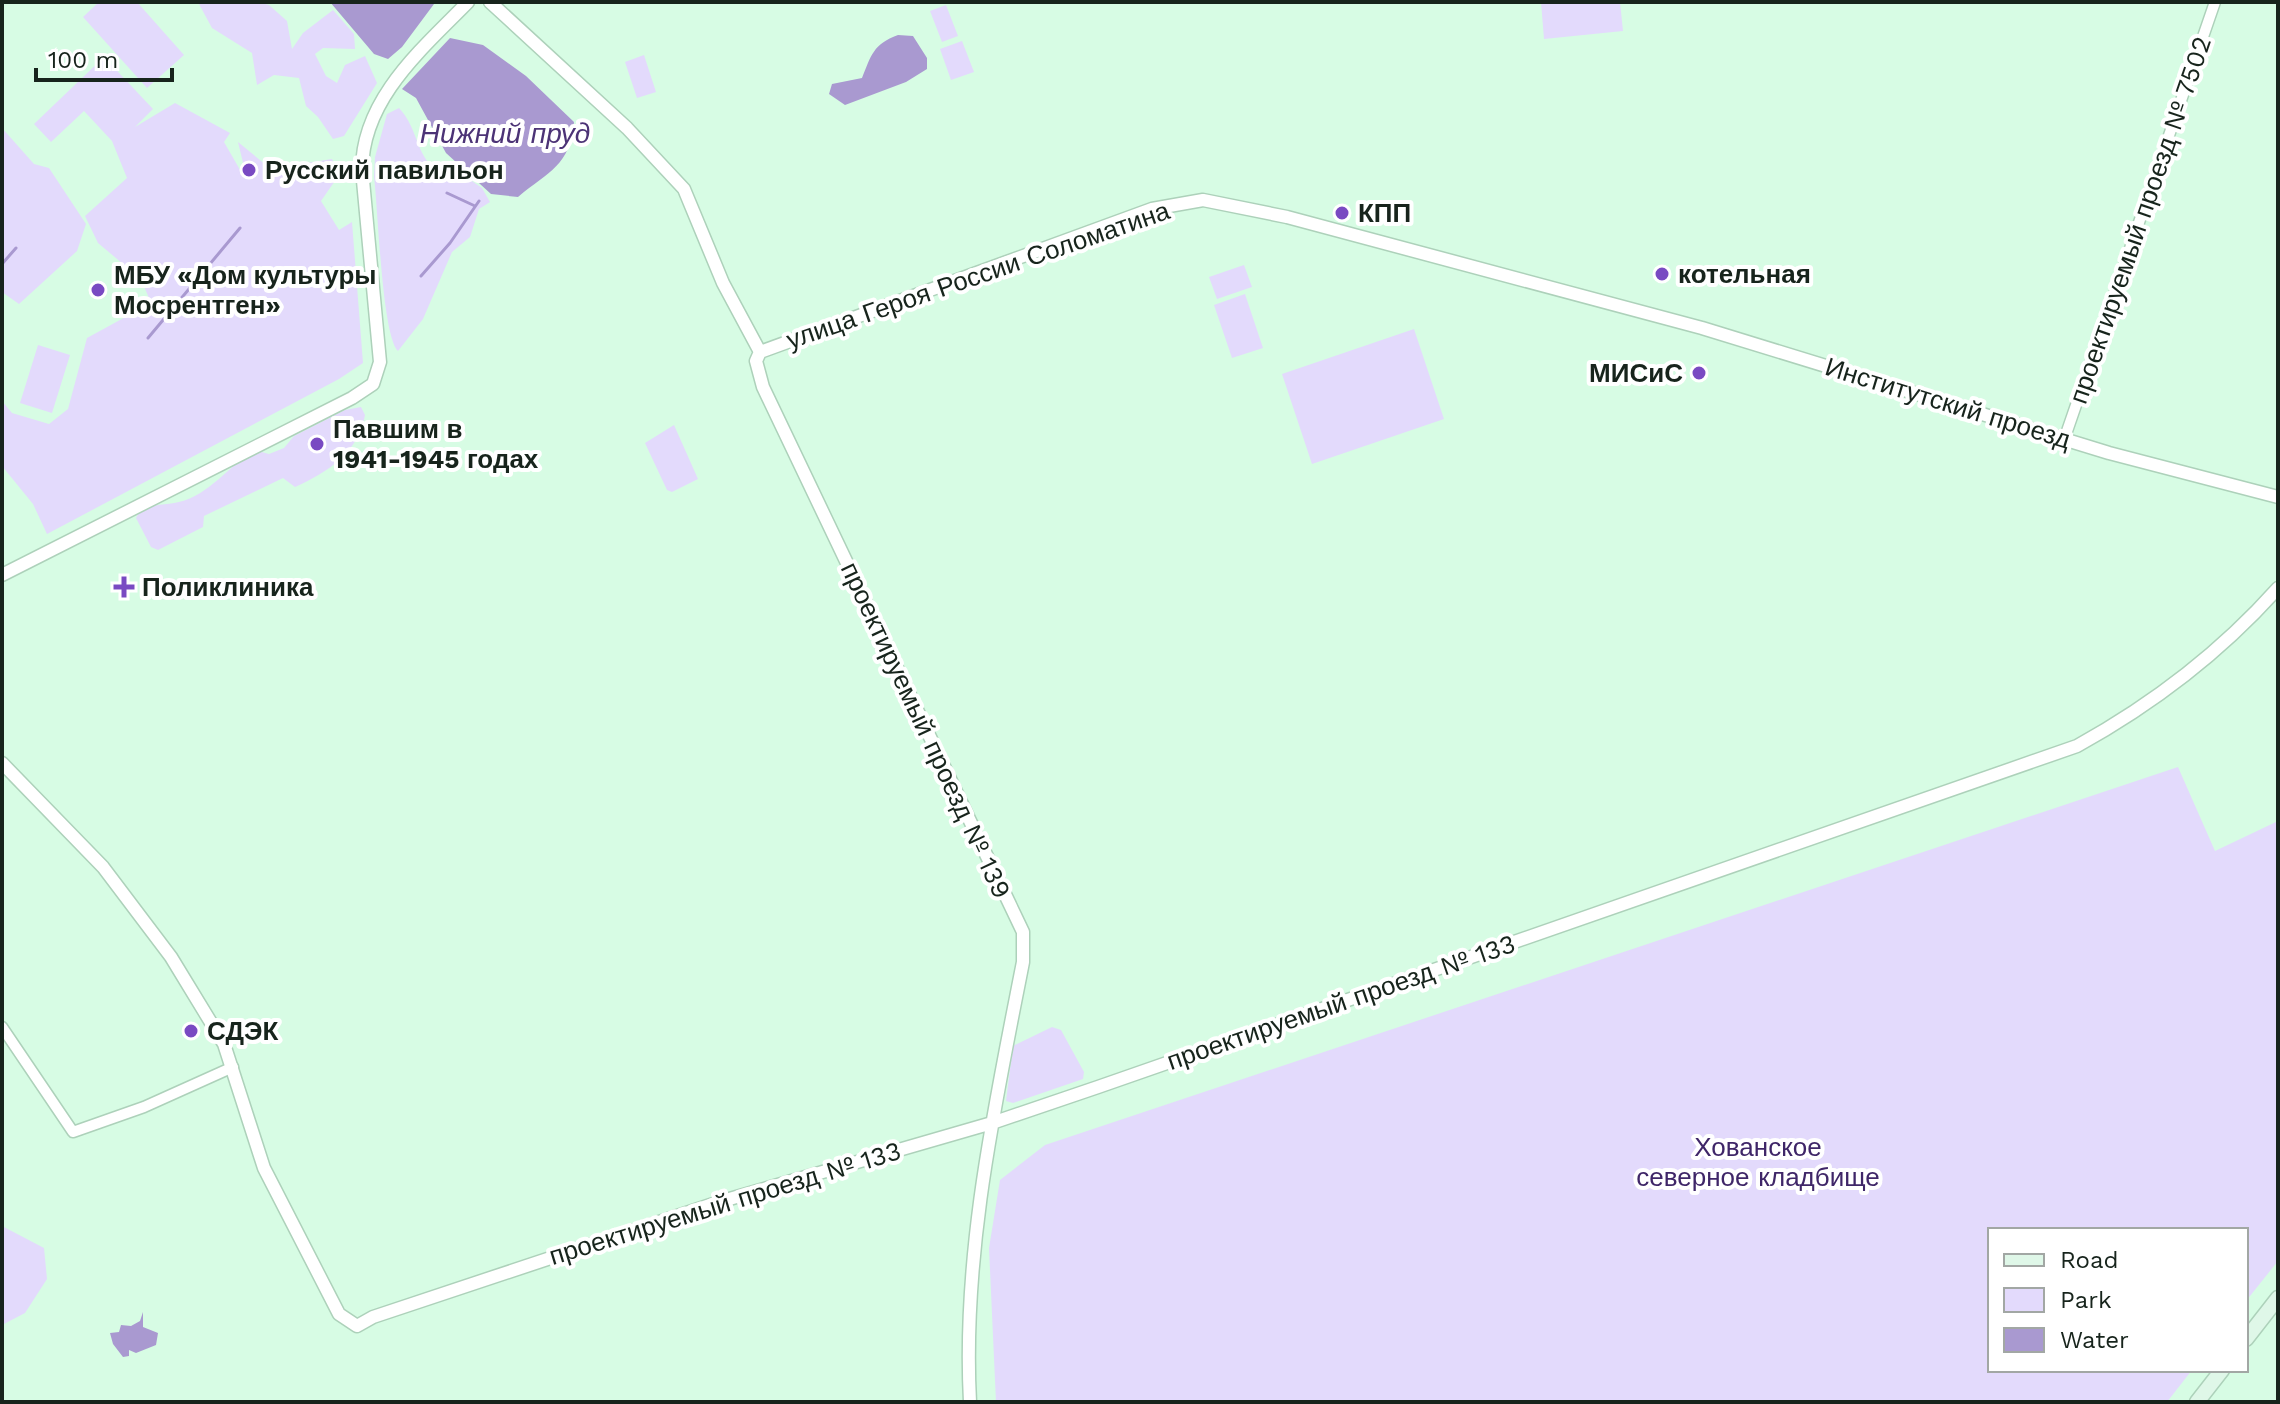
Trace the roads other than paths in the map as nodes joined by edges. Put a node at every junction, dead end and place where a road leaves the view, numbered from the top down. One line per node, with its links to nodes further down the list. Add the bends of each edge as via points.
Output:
1 (455, 2): 5 (street)
2 (468, 2): 5 (street)
3 (2215, 2): 8 (street, проектируемый проезд № 7502)
4 (492, 5): 7 (street, улица Героя России Соломатина, via 627,128 684,189 723,283)
5 (449, 21): 10 (street, via 397,78 363,140 380,362 373,384)
6 (1620, 305): 7 (street, улица Героя России Соломатина, via 1287,217 1203,200 1152,209); 8 (street, Институтский проезд)
7 (760, 352): 15 (street, проектируемый проезд № 139, via 756,361 763,387 1023,932 1023,962)
8 (2065, 437): 9 (street, Институтский проезд)
9 (2278, 497)
10 (2, 575)
11 (2278, 588): 15 (street, проектируемый проезд № 133, via 2194,669 2126,719 2077,746)
12 (2, 763): 14 (street, via 103,867 151,927)
13 (2, 1027): 14 (street, via 73,1132)
14 (233, 1067): 15 (street, проектируемый проезд № 133, via 264,1168 339,1314 357,1326 719,1202)
15 (992, 1123): 19 (street, проектируемый проезд № 139, via 975,1266)
16 (2278, 1298): 17 (main road)
17 (2248, 1336)
18 (2220, 1372): 20 (main road)
19 (970, 1402)
20 (2197, 1402)

